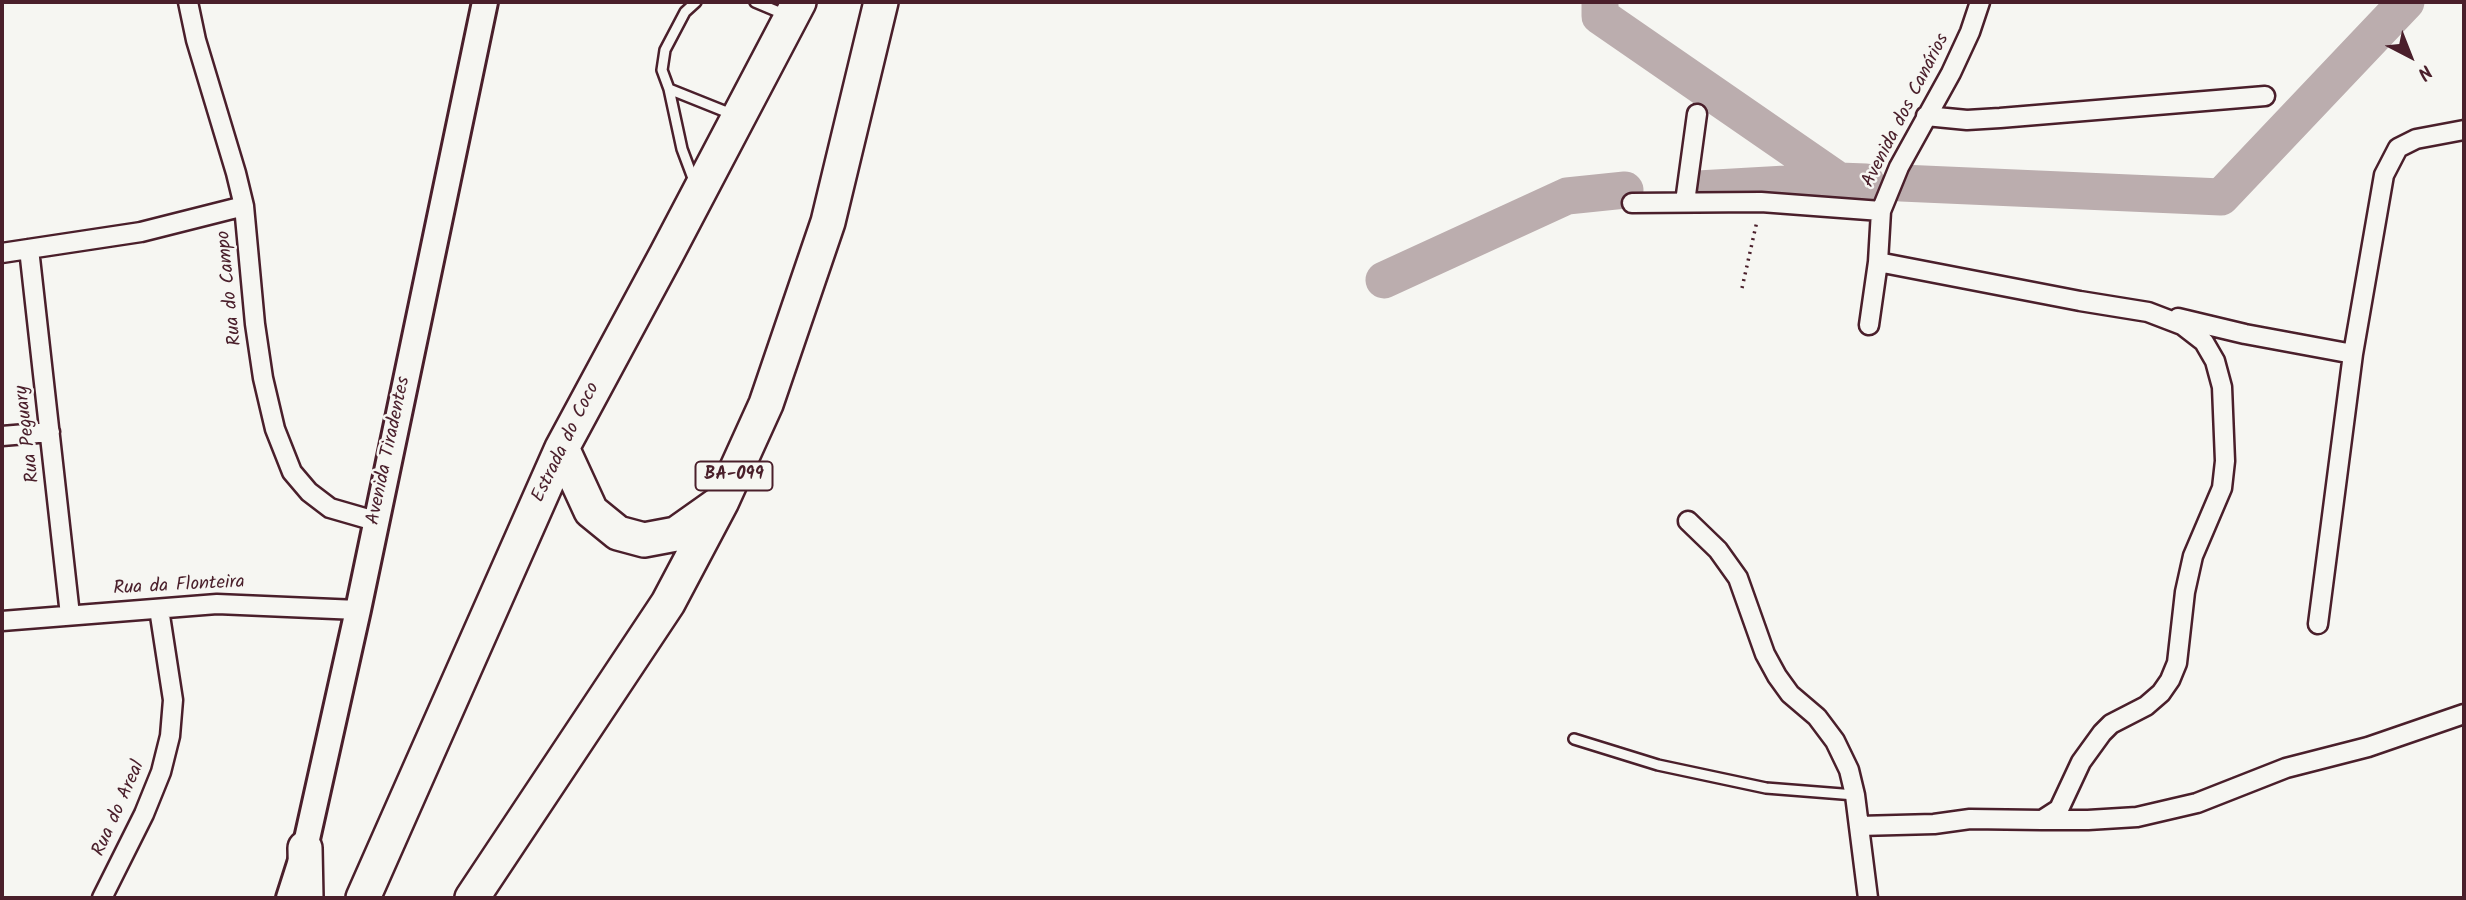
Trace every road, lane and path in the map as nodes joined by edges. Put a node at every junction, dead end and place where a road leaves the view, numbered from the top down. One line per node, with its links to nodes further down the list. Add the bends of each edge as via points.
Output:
1 (188, 2): 18 (street, Rua do Campo)
2 (485, 2): 32 (street, Avenida Tiradentes)
3 (696, 2): 8 (lane, via 685,12 665,50 662,70)
4 (755, 2): 7 (lane)
5 (881, 2): 30 (highway, BA-099, via 828,222 766,404)
6 (1980, 2): 11 (street, Avenida dos Canários, via 1951,73)
7 (795, 9): 12 (highway, Estrada do Coco)
8 (669, 89): 12 (lane); 14 (lane, via 682,149)
9 (2265, 96): 11 (street, via 1967,120)
10 (1697, 114): 15 (street)
11 (1926, 116): 19 (street, Avenida dos Canários)
12 (739, 117): 14 (highway, Estrada do Coco)
13 (2464, 130): 26 (street, via 2416,139 2398,148 2384,174)
14 (699, 193): 29 (highway, Estrada do Coco)
15 (1685, 202): 16 (street); 17 (street)
16 (1761, 202): 19 (street); 23 (path)
17 (1632, 203)
18 (244, 206): 20 (street, via 141,232); 32 (street, Rua do Campo, via 263,378 275,429 292,472 330,508)
19 (1881, 211): 22 (street, Avenida dos Canários)
20 (29, 249): 21 (street); 27 (street, Rua Peguary)
21 (2, 253)
22 (1878, 262): 24 (street); 25 (street, Avenida dos Canários)
23 (1742, 288)
24 (2148, 312): 26 (street); 41 (street, via 2182,325 2204,342 2215,361 2222,387 2222,488 2193,556 2171,680 2146,706 2102,733 2081,762 2059,809)
25 (1869, 324)
26 (2353, 354): 37 (street)
27 (50, 432): 28 (street); 35 (street, Rua Peguary)
28 (2, 436)
29 (562, 448): 30 (highway, via 591,511 618,533 644,540 676,534); 47 (highway, Estrada do Coco)
30 (722, 501): 48 (highway, BA-099, via 668,603)
31 (1688, 521): 40 (street, via 1738,578 1765,654 1790,694 1835,741)
32 (375, 522): 34 (street, Avenida Tiradentes)
33 (159, 609): 34 (street, Rua da Flonteira, via 217,604); 35 (street, Rua da Flonteira); 44 (street, Rua do Areal, via 173,701 170,736 144,814)
34 (358, 610): 43 (street, Avenida Tiradentes)
35 (69, 615): 36 (street, Rua da Flonteira)
36 (2, 621)
37 (2318, 624)
38 (2464, 714): 41 (street, via 2368,747 2286,768 2197,803 2137,817)
39 (1574, 739): 40 (lane, via 1658,765 1766,788)
40 (1855, 795): 42 (street)
41 (2042, 820): 42 (street)
42 (1859, 826): 49 (street)
43 (305, 848): 45 (street, Avenida Tiradentes); 46 (highway)
44 (102, 898)
45 (289, 898)
46 (306, 898)
47 (363, 898)
48 (472, 898)
49 (1868, 898)

